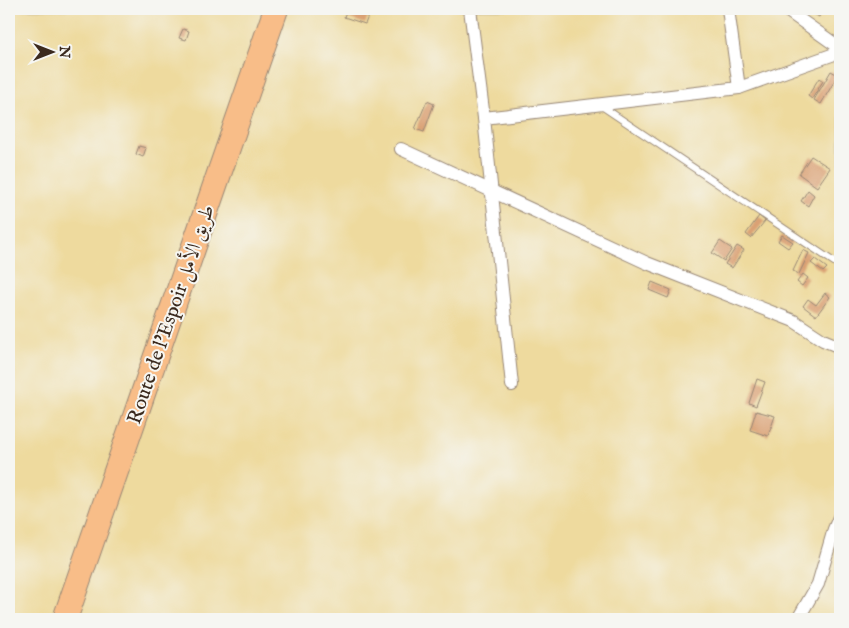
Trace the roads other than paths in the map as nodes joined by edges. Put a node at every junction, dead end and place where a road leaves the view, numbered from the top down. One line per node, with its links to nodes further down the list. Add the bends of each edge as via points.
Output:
1 (276, 9): 15 (highway, Route de l’Espoir طريق الأمل)
2 (470, 9): 8 (street)
3 (728, 9): 6 (street)
4 (785, 9): 5 (street)
5 (840, 50): 6 (street)
6 (739, 88): 7 (street)
7 (599, 104): 8 (street); 11 (lane)
8 (484, 118): 10 (street)
9 (401, 149): 10 (street)
10 (492, 192): 12 (street, via 647,263 794,321); 13 (street)
11 (840, 266)
12 (840, 347)
13 (512, 384)
14 (840, 515): 16 (street, via 818,584)
15 (65, 619)
16 (798, 619)

